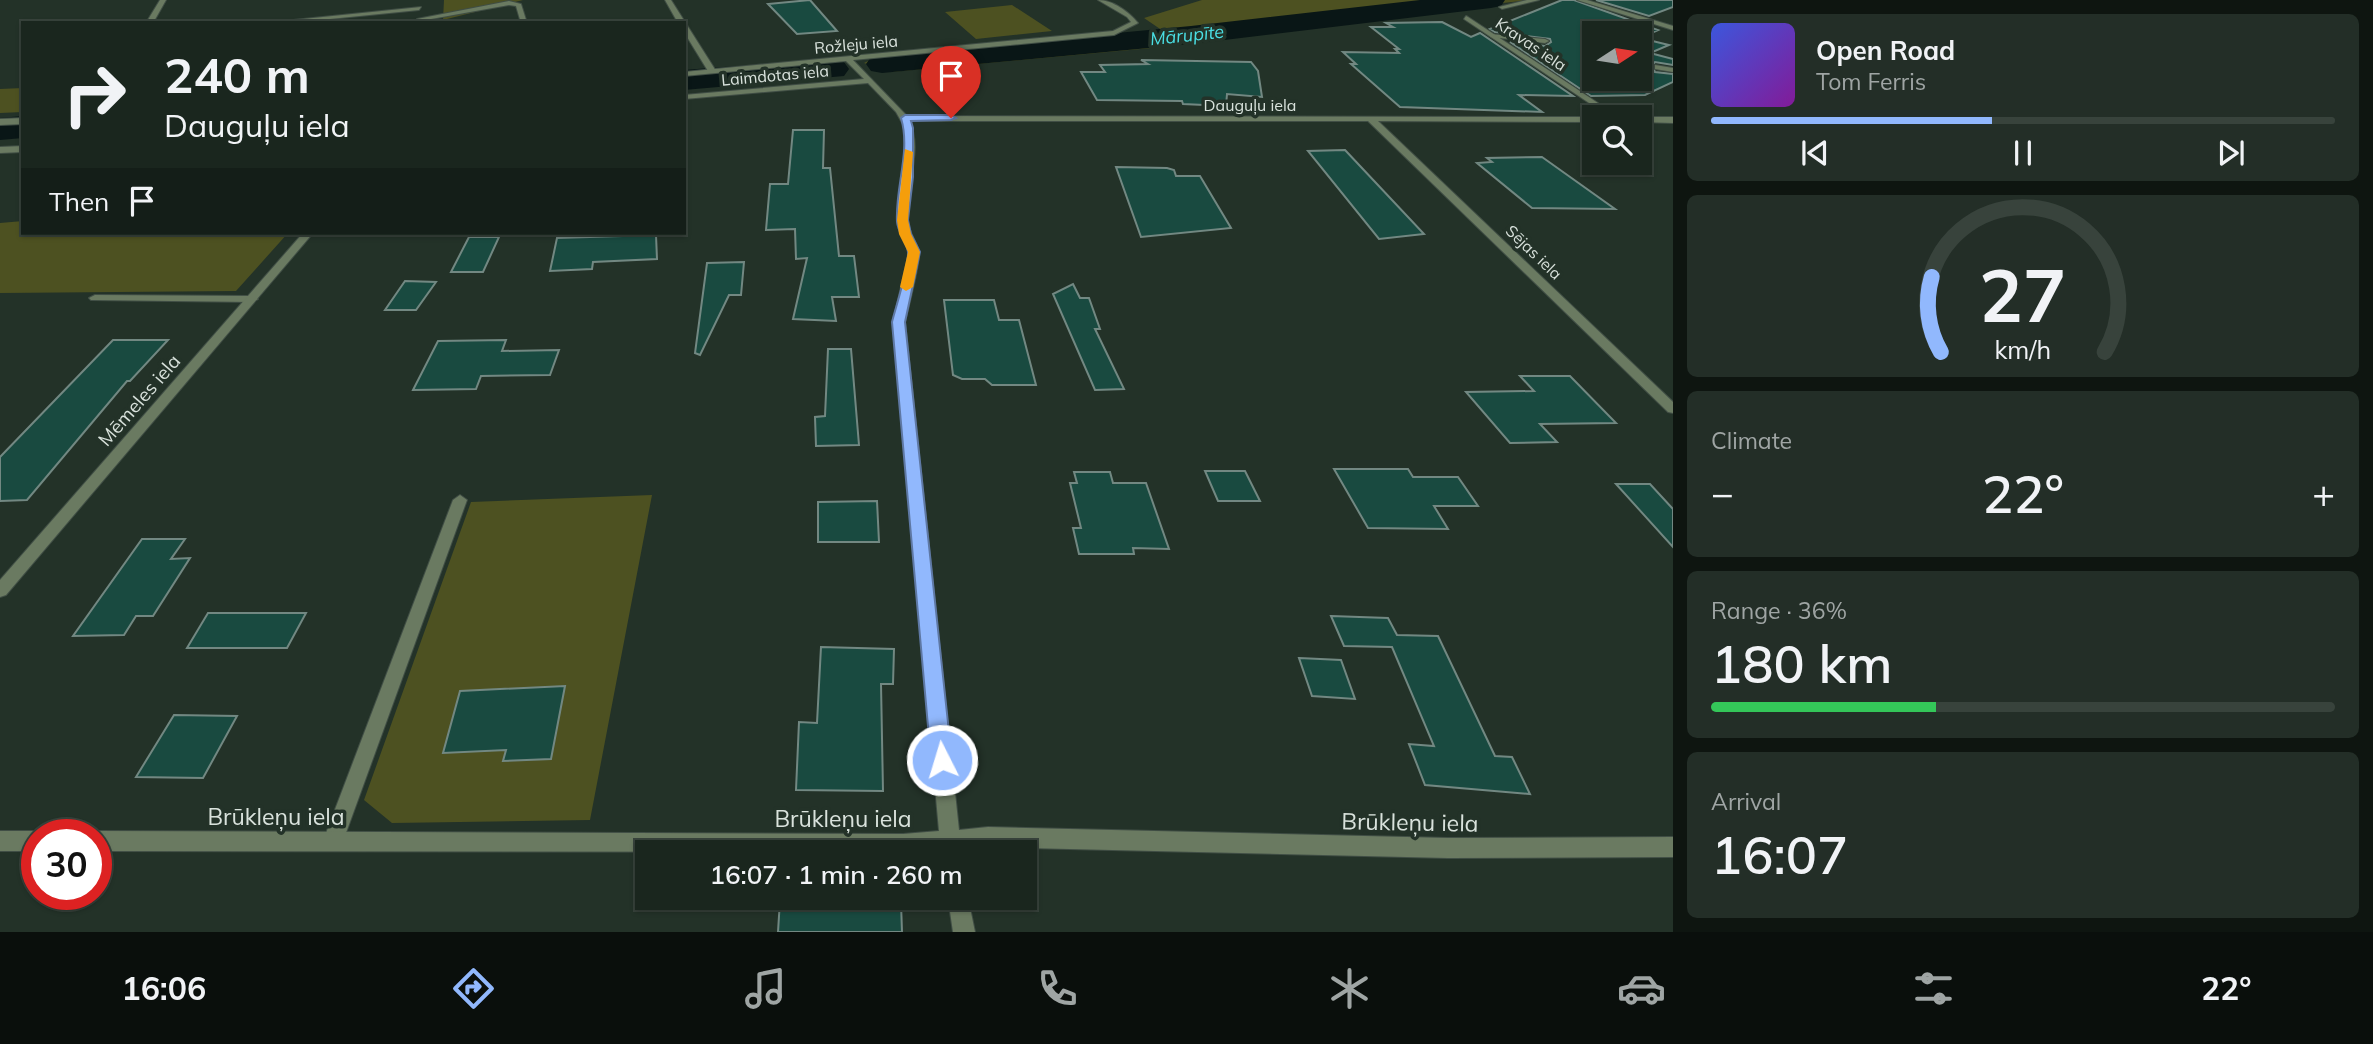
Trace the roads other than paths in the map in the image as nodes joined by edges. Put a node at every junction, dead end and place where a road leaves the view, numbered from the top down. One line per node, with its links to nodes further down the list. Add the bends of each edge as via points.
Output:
1 (163, 0): 9 (street)
2 (668, 0): 13 (street)
3 (1101, 0): 18 (street, Rožleju iela, via 1135,23 1114,33)
4 (1536, 0): 7 (street, Kravas iela)
5 (1580, 0): 14 (street)
6 (419, 4): 10 (street); 11 (street)
7 (1502, 7)
8 (1466, 19): 16 (street, Kravas iela)
9 (150, 21)
10 (283, 21)
11 (420, 21): 12 (street, via 509,4 519,5)
12 (523, 21)
13 (681, 21)
14 (1673, 28)
15 (686, 29): 21 (street)
16 (1491, 34): 17 (street); 25 (street, Kravas iela)
17 (1545, 41)
18 (848, 59): 21 (street, Rožleju iela); 23 (street)
19 (1658, 67): 20 (street)
20 (1673, 70)
21 (712, 71): 22 (street, Rožleju iela)
22 (686, 74)
23 (868, 81): 24 (street, Laimdotas iela); 26 (street)
24 (686, 97)
25 (1597, 105)
26 (905, 118): 27 (street, Dauguļu iela); 41 (street, via 908,177 902,220 914,252 899,322)
27 (1371, 119): 28 (street, Dauguļu iela); 38 (street, Sējas iela)
28 (1582, 120)
29 (1652, 120): 30 (street)
30 (1673, 120)
31 (21, 121): 32 (street)
32 (0, 122)
33 (21, 149): 34 (street)
34 (0, 150)
35 (305, 235): 37 (street, Mēmeles iela)
36 (95, 298): 37 (street)
37 (251, 299): 40 (street, Mēmeles iela)
38 (1673, 409)
39 (460, 500): 46 (street)
40 (0, 591)
41 (949, 840)
42 (975, 840): 48 (street, Brūkleņu iela)
43 (0, 841): 44 (street)
44 (21, 841)
45 (112, 841): 46 (street, Brūkleņu iela)
46 (333, 841): 47 (street, Brūkleņu iela)
47 (635, 843)
48 (1673, 847)
49 (959, 910): 50 (street)
50 (964, 932)

